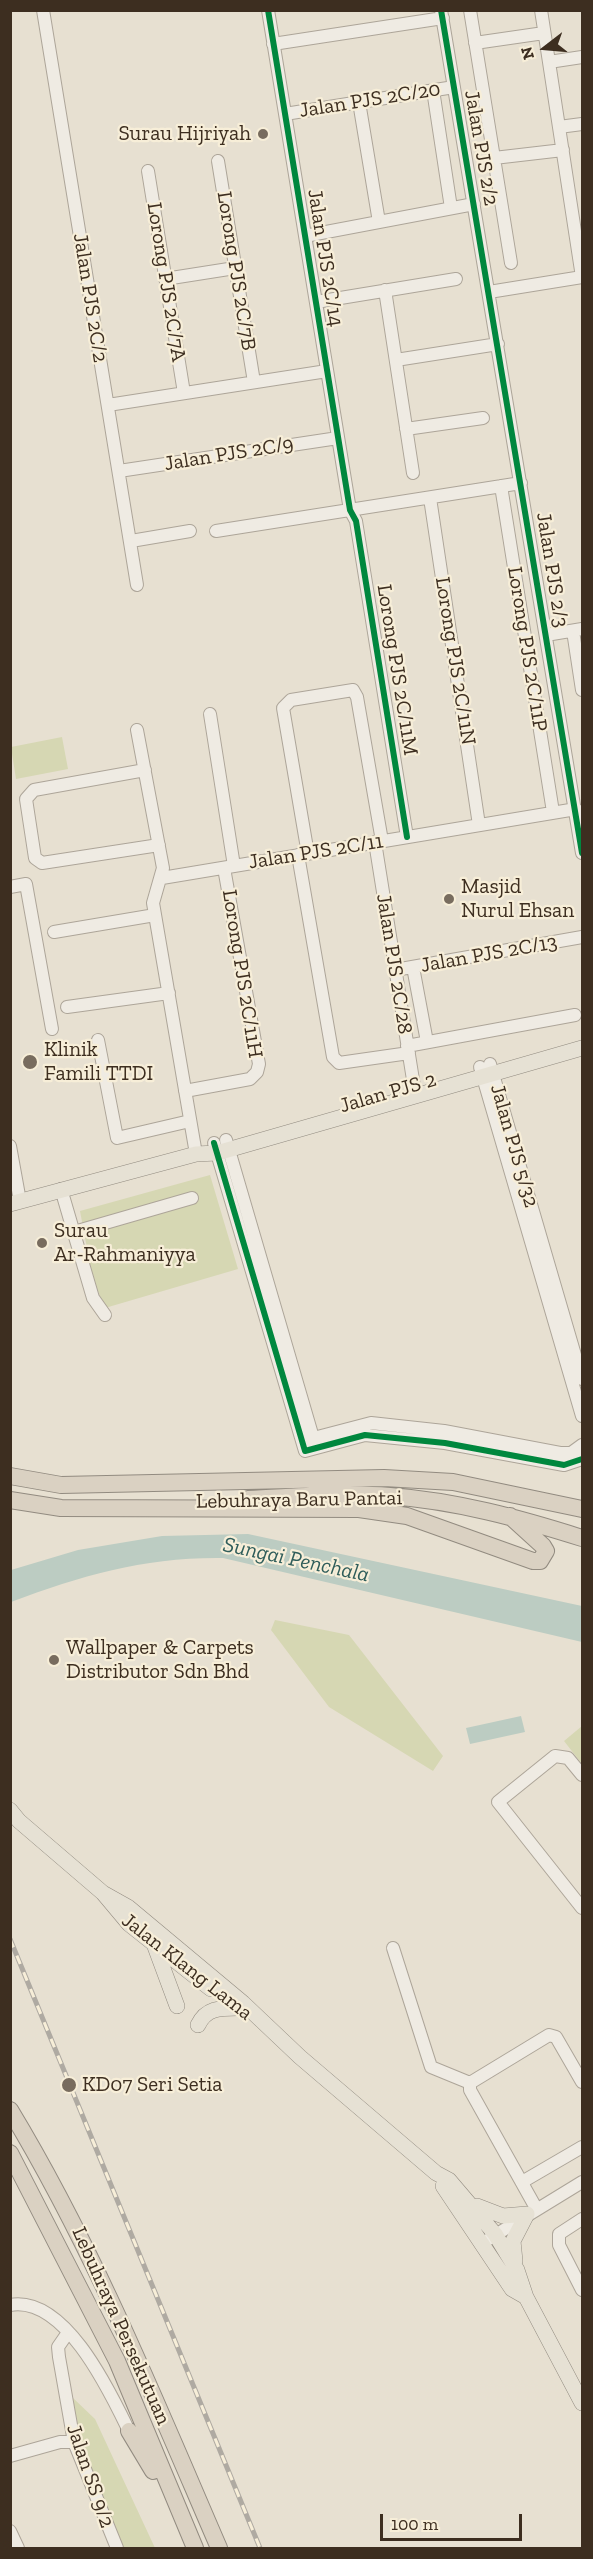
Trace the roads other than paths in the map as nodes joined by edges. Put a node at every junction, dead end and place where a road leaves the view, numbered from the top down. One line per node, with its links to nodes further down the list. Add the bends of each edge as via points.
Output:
1 (43, 10): 38 (street, Jalan PJS 2C/2)
2 (268, 10): 8 (street, Jalan PJS 2C/14)
3 (470, 10): 7 (street)
4 (541, 10): 6 (street)
5 (442, 14): 8 (street); 11 (street, Jalan PJS 2/2)
6 (544, 33): 7 (street); 10 (street)
7 (475, 43): 18 (street)
8 (273, 44): 14 (street, Jalan PJS 2C/14)
9 (582, 57): 10 (street)
10 (549, 62): 16 (street)
11 (454, 87): 12 (street, Jalan PJS 2C/20); 21 (street, Jalan PJS 2/2)
12 (433, 90): 13 (street, Jalan PJS 2C/20); 22 (street)
13 (359, 102): 14 (street, Jalan PJS 2C/20); 23 (street)
14 (285, 114): 24 (street, Jalan PJS 2C/14)
15 (582, 124): 16 (street)
16 (559, 127): 17 (street)
17 (563, 150): 18 (street); 27 (street)
18 (494, 158): 25 (street)
19 (218, 161): 26 (street, Lorong PJS 2C/7B)
20 (148, 171): 28 (street, Lorong PJS 2C/7A)
21 (474, 204): 22 (street); 31 (street, Jalan PJS 2/2)
22 (451, 208): 23 (street)
23 (379, 222): 24 (street)
24 (305, 236): 32 (street, Jalan PJS 2C/14)
25 (511, 263)
26 (235, 268): 28 (street); 36 (street, Lorong PJS 2C/7B)
27 (582, 277): 31 (street)
28 (165, 279): 37 (street, Lorong PJS 2C/7A)
29 (456, 279): 30 (street)
30 (385, 290): 32 (street); 34 (street)
31 (489, 292): 33 (street, Jalan PJS 2/3)
32 (316, 302): 35 (street, Jalan PJS 2C/14)
33 (498, 344): 34 (street); 44 (street, Jalan PJS 2/3)
34 (396, 360): 40 (street)
35 (327, 371): 36 (street); 41 (street, Jalan PJS 2C/14)
36 (254, 382): 37 (street)
37 (184, 393): 38 (street)
38 (108, 405): 42 (street, Jalan PJS 2C/2)
39 (483, 418): 40 (street)
40 (406, 429): 43 (street)
41 (338, 438): 42 (street, Jalan PJS 2C/9); 47 (street, Jalan PJS 2C/14)
42 (119, 471): 50 (street, Jalan PJS 2C/2)
43 (413, 473)
44 (521, 483): 45 (street); 53 (street, Jalan PJS 2/3)
45 (501, 486): 46 (street); 60 (street, Lorong PJS 2C/11P)
46 (430, 498): 47 (street); 61 (street, Lorong PJS 2C/11N)
47 (350, 510): 49 (street); 62 (street, Lorong PJS 2C/11M, via 356,521)
48 (190, 531): 50 (street)
49 (216, 531)
50 (131, 540): 51 (street, Jalan PJS 2C/2)
51 (137, 585)
52 (578, 630): 53 (street); 54 (street)
53 (546, 635): 58 (street, Jalan PJS 2/3)
54 (582, 690)
55 (210, 714): 67 (street, Lorong PJS 2C/11H)
56 (137, 730): 57 (street)
57 (145, 770): 64 (street); 64 (street, via 34,790 26,799 35,858 42,863)
58 (577, 787): 59 (street, Jalan PJS 2/3)
59 (576, 809): 60 (street, Jalan PJS 2C/11); 65 (street, Jalan PJS 2/3)
60 (553, 812): 61 (street, Jalan PJS 2C/11)
61 (479, 825): 62 (street, Jalan PJS 2C/11)
62 (407, 837): 63 (street, Jalan PJS 2C/11)
63 (378, 842): 66 (street, Jalan PJS 2C/11); 66 (street, Jalan PJS 2C/28, via 353,690 291,700 284,708); 74 (street, Jalan PJS 2C/28)
64 (159, 845): 68 (street)
65 (582, 853)
66 (303, 854): 67 (street, Jalan PJS 2C/11); 83 (street, via 333,1057 339,1063)
67 (229, 867): 68 (street, Jalan PJS 2C/11); 86 (street, Lorong PJS 2C/11H, via 259,1064 250,1079)
68 (162, 878): 70 (street, via 155,890)
69 (10, 887): 78 (street, via 26,884)
70 (155, 915): 71 (street); 75 (street)
71 (54, 932)
72 (582, 937): 73 (street, Jalan PJS 2C/13)
73 (413, 967): 74 (street, Jalan PJS 2C/13); 81 (street)
74 (395, 970): 83 (street, Jalan PJS 2C/28)
75 (168, 993): 76 (street); 86 (street)
76 (67, 1007)
77 (575, 1015): 81 (street)
78 (52, 1029)
79 (582, 1038): 84 (main road, Jalan PJS 2)
80 (98, 1040): 87 (street, via 117,1138)
81 (427, 1042): 83 (street)
82 (582, 1048): 84 (main road, Jalan PJS 2)
83 (408, 1049): 85 (street, Jalan PJS 2C/28)
84 (486, 1070): 85 (main road, Jalan PJS 2); 89 (main road, Jalan PJS 2); 96 (street, Jalan PJS 5/32)
85 (414, 1086): 89 (main road, Jalan PJS 2)
86 (185, 1091): 87 (street)
87 (190, 1121): 90 (street)
88 (10, 1146): 93 (street)
89 (221, 1147): 90 (main road, Jalan PJS 2); 99 (street)
90 (196, 1154): 91 (main road, Jalan PJS 2)
91 (61, 1190): 93 (main road, Jalan PJS 2); 94 (street)
92 (192, 1198): 94 (street)
93 (15, 1203)
94 (74, 1232): 95 (street, via 93,1298)
95 (105, 1315)
96 (575, 1357): 97 (street); 98 (street)
97 (582, 1379)
98 (582, 1416)
99 (310, 1442): 100 (street, via 370,1422 444,1431 560,1453 571,1453); 101 (street, via 365,1435 445,1443 564,1465)
100 (582, 1444)
101 (582, 1460)
102 (10, 1476): 104 (highway, Lebuhraya Baru Pantai, via 62,1485 384,1478 453,1482)
103 (10, 1499): 105 (highway, Lebuhraya Baru Pantai, via 96,1504 388,1496 450,1503); 105 (highway, via 61,1508 389,1512 540,1561 546,1551 543,1546)
104 (582, 1509)
105 (510, 1516): 106 (highway, Lebuhraya Baru Pantai)
106 (582, 1538)
107 (582, 1775): 110 (street, via 568,1758 555,1756 498,1802)
108 (10, 1810): 109 (main road, Jalan Klang Lama)
109 (103, 1893): 111 (main road, Jalan Klang Lama, via 120,1916); 116 (main road, Jalan Klang Lama, via 128,1907)
110 (582, 1908)
111 (153, 1942): 113 (main road); 114 (main road, Jalan Klang Lama)
112 (393, 1948): 118 (street, via 431,2067)
113 (177, 2006)
114 (237, 2008): 115 (main road, via 217,2008 208,2012); 116 (main road, Jalan Klang Lama)
115 (198, 2025)
116 (277, 2036): 122 (main road, Jalan Klang Lama)
117 (582, 2082): 118 (street, via 556,2037 549,2035)
118 (470, 2084): 124 (street)
119 (10, 2110): 146 (highway, Lebuhraya Persekutuan, via 76,2227)
120 (582, 2147): 124 (street)
121 (10, 2153): 131 (highway, Lebuhraya Persekutuan)
122 (436, 2173): 126 (main road, Jalan Klang Lama); 129 (main road, Jalan Klang Lama)
123 (10, 2174): 131 (highway)
124 (522, 2182): 127 (street)
125 (582, 2182): 127 (street)
126 (472, 2203): 127 (main road, via 494,2214); 129 (main road, Jalan Klang Lama)
127 (532, 2211): 129 (street); 130 (main road, via 513,2241)
128 (582, 2219): 132 (street, via 560,2234 559,2245)
129 (489, 2238): 130 (main road, Jalan Klang Lama); 133 (main road, Jalan Klang Lama, via 512,2289)
130 (517, 2270): 133 (main road, Jalan Klang Lama)
131 (73, 2271): 143 (highway, Lebuhraya Persekutuan, via 117,2361)
132 (582, 2290)
133 (526, 2297): 136 (main road, Jalan Klang Lama)
134 (10, 2305): 135 (street, via 26,2304 42,2310)
135 (68, 2334): 139 (street, via 93,2362); 140 (street, Jalan SS 9/2, via 58,2347)
136 (570, 2380): 137 (main road); 138 (main road, Jalan Klang Lama)
137 (582, 2392)
138 (582, 2403)
139 (129, 2431): 143 (highway)
140 (74, 2442): 141 (street); 145 (street, Jalan SS 9/2)
141 (10, 2456)
142 (10, 2531): 144 (street)
143 (192, 2543)
144 (18, 2548)
145 (117, 2548)
146 (219, 2548)

